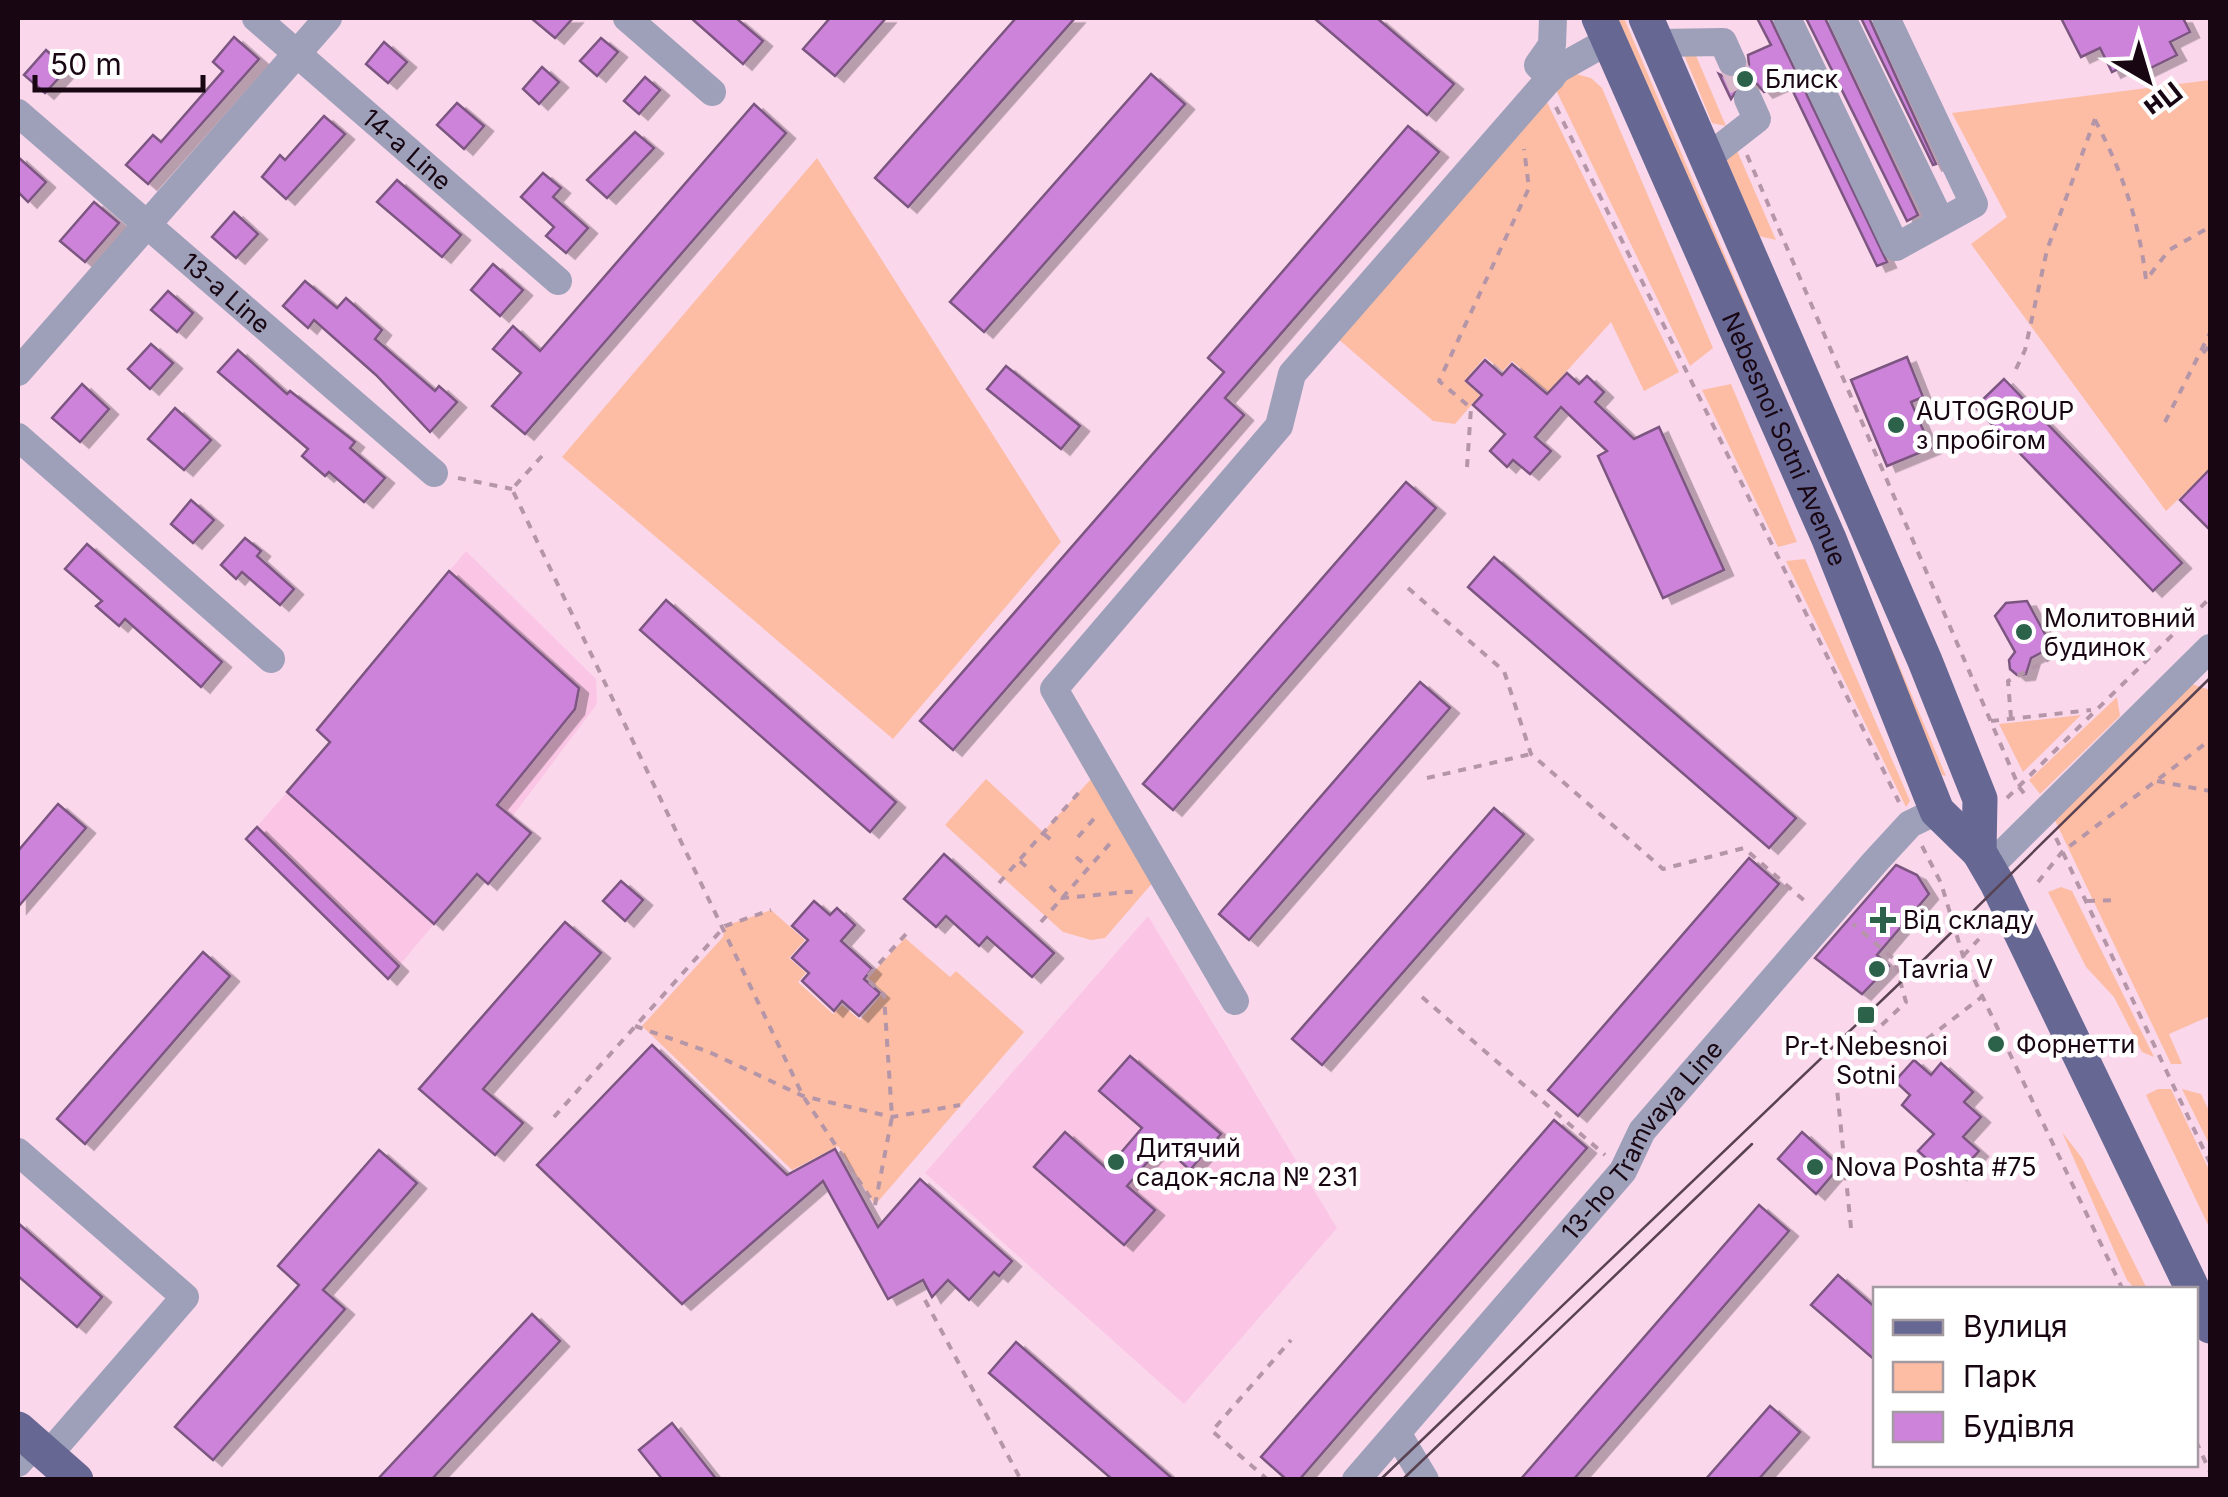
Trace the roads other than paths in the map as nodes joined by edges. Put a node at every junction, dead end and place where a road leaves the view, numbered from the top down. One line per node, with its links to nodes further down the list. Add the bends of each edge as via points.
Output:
1 (256, 18): 10 (street, 14-a Line)
2 (328, 18): 10 (street)
3 (627, 18): 13 (street)
4 (1553, 18): 12 (street, via 1552,45 1538,65)
5 (1788, 18): 17 (street, via 1896,247)
6 (1842, 18): 17 (street)
7 (1886, 18): 17 (street, via 1974,204)
8 (1604, 30): 12 (street); 25 (main road, Nebesnoi Sotni Avenue, via 1828,539)
9 (1652, 30): 11 (street, via 1723,42); 16 (main road, Nebesnoi Sotni Avenue)
10 (297, 53): 18 (street); 19 (street, 14-a Line)
11 (1732, 62)
12 (1548, 81): 27 (street, via 1292,374 1279,426 1054,689)
13 (712, 92)
14 (1748, 99): 16 (street, via 1757,120)
15 (18, 113): 18 (street, 13-a Line)
16 (1708, 158): 26 (main road, Nebesnoi Sotni Avenue, via 1980,799)
17 (1941, 222)
18 (147, 224): 20 (street); 22 (street, 13-a Line)
19 (558, 281)
20 (18, 372)
21 (18, 437): 24 (street)
22 (434, 474)
23 (2209, 652): 26 (street)
24 (272, 659)
25 (1924, 818): 26 (main road, Nebesnoi Sotni Avenue); 32 (street, 13-ho Tramvaya Line, via 1830,914 1642,1131 1624,1171)
26 (1984, 860): 29 (main road, Nebesnoi Sotni Avenue)
27 (1234, 1001)
28 (18, 1152): 33 (street, via 186,1298)
29 (2192, 1287)
30 (2198, 1300): 31 (main road, Nebesnoi Sotni Avenue)
31 (2210, 1326)
32 (1396, 1432): 35 (street, 13-ho Tramvaya Line); 36 (street)
33 (29, 1448): 34 (main road)
34 (76, 1480)
35 (1356, 1480)
36 (1425, 1480)

